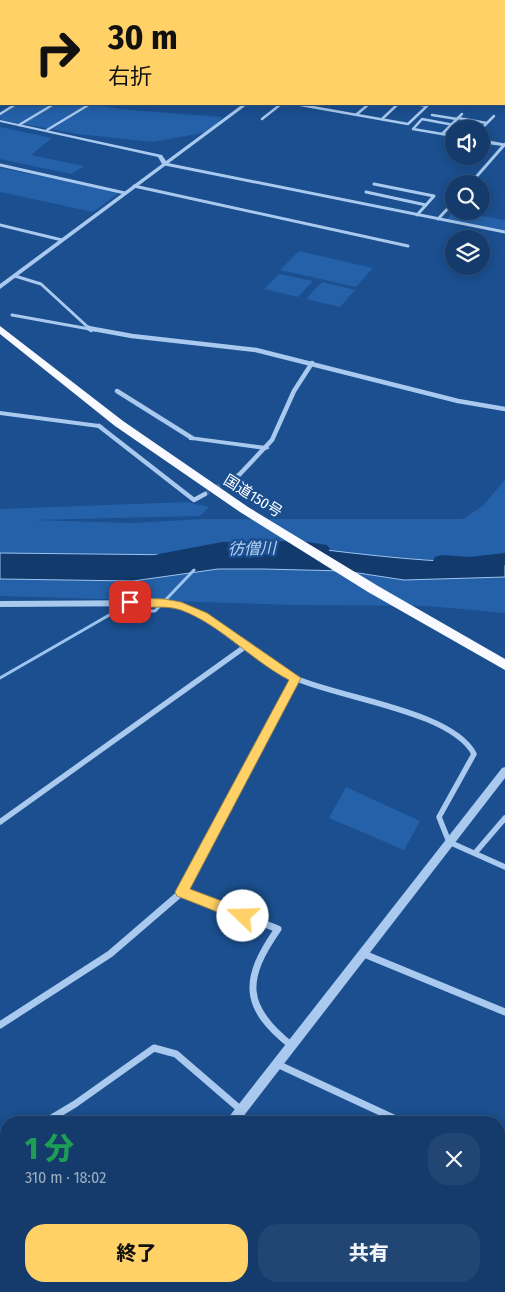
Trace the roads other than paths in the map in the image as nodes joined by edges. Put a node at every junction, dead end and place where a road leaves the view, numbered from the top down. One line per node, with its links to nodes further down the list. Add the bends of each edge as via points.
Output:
1 (14, 105): 12 (street)
2 (52, 105): 24 (street)
3 (88, 105): 25 (street)
4 (245, 105): 31 (street)
5 (280, 105): 18 (street)
6 (301, 105): 11 (street)
7 (324, 105): 11 (street)
8 (367, 105): 13 (street)
9 (397, 105): 19 (street)
10 (420, 105): 19 (street, via 427,106 408,124)
11 (320, 108): 13 (street)
12 (0, 114)
13 (356, 114): 19 (street)
14 (462, 114): 17 (street)
15 (432, 115): 17 (street)
16 (494, 116): 21 (street)
17 (457, 118): 20 (street)
18 (262, 119)
19 (382, 119)
20 (469, 120)
21 (490, 120)
22 (0, 121): 24 (street)
23 (445, 124): 27 (street, via 422,120 413,129)
24 (19, 125): 25 (street)
25 (46, 130): 31 (street, via 160,156)
26 (445, 131): 27 (street)
27 (442, 134): 28 (street)
28 (445, 134)
29 (490, 142): 30 (street)
30 (504, 144): 33 (street)
31 (166, 164): 35 (street); 40 (street)
32 (0, 166): 37 (street)
33 (478, 175)
34 (374, 184): 38 (street, via 434,196)
35 (134, 186): 37 (street); 45 (street)
36 (366, 192): 38 (street)
37 (125, 193): 44 (street)
38 (426, 205): 40 (street)
39 (445, 212): 41 (street)
40 (417, 215): 41 (street)
41 (438, 219): 43 (street)
42 (0, 225): 44 (street)
43 (505, 232)
44 (62, 240): 46 (street)
45 (408, 246)
46 (15, 276): 47 (street); 50 (street, via 41,284)
47 (0, 287)
48 (12, 315): 50 (street)
49 (0, 329): 63 (highway, 国道150号, via 73,389 206,485 375,592)
50 (92, 330): 51 (street, via 256,350)
51 (312, 363): 53 (street, via 458,401); 57 (street, via 294,391 279,429)
52 (118, 391): 56 (street)
53 (505, 409)
54 (0, 413): 55 (street)
55 (99, 426): 59 (street, via 194,500)
56 (192, 438): 57 (street)
57 (266, 448): 58 (street, via 239,475)
58 (227, 481)
59 (205, 494)
60 (0, 604): 61 (street, via 164,603 181,606)
61 (203, 616): 62 (street)
62 (246, 646): 64 (street); 67 (street)
63 (505, 665)
64 (295, 678): 68 (street, via 427,720 469,742 474,754 439,817); 71 (street)
65 (505, 770): 68 (street)
66 (505, 818): 69 (street)
67 (0, 822)
68 (449, 842): 69 (street); 72 (street)
69 (475, 854): 70 (street)
70 (505, 867)
71 (182, 892): 74 (street, via 110,954); 75 (street, via 278,929 258,959 251,994 258,1012 280,1037)
72 (364, 954): 73 (street); 75 (street)
73 (505, 1012)
74 (0, 1025)
75 (293, 1046): 76 (street)
76 (277, 1064): 77 (street); 80 (street)
77 (242, 1110): 78 (street, via 176,1054 154,1048); 79 (street)
78 (55, 1116)
79 (237, 1116)
80 (389, 1116)

